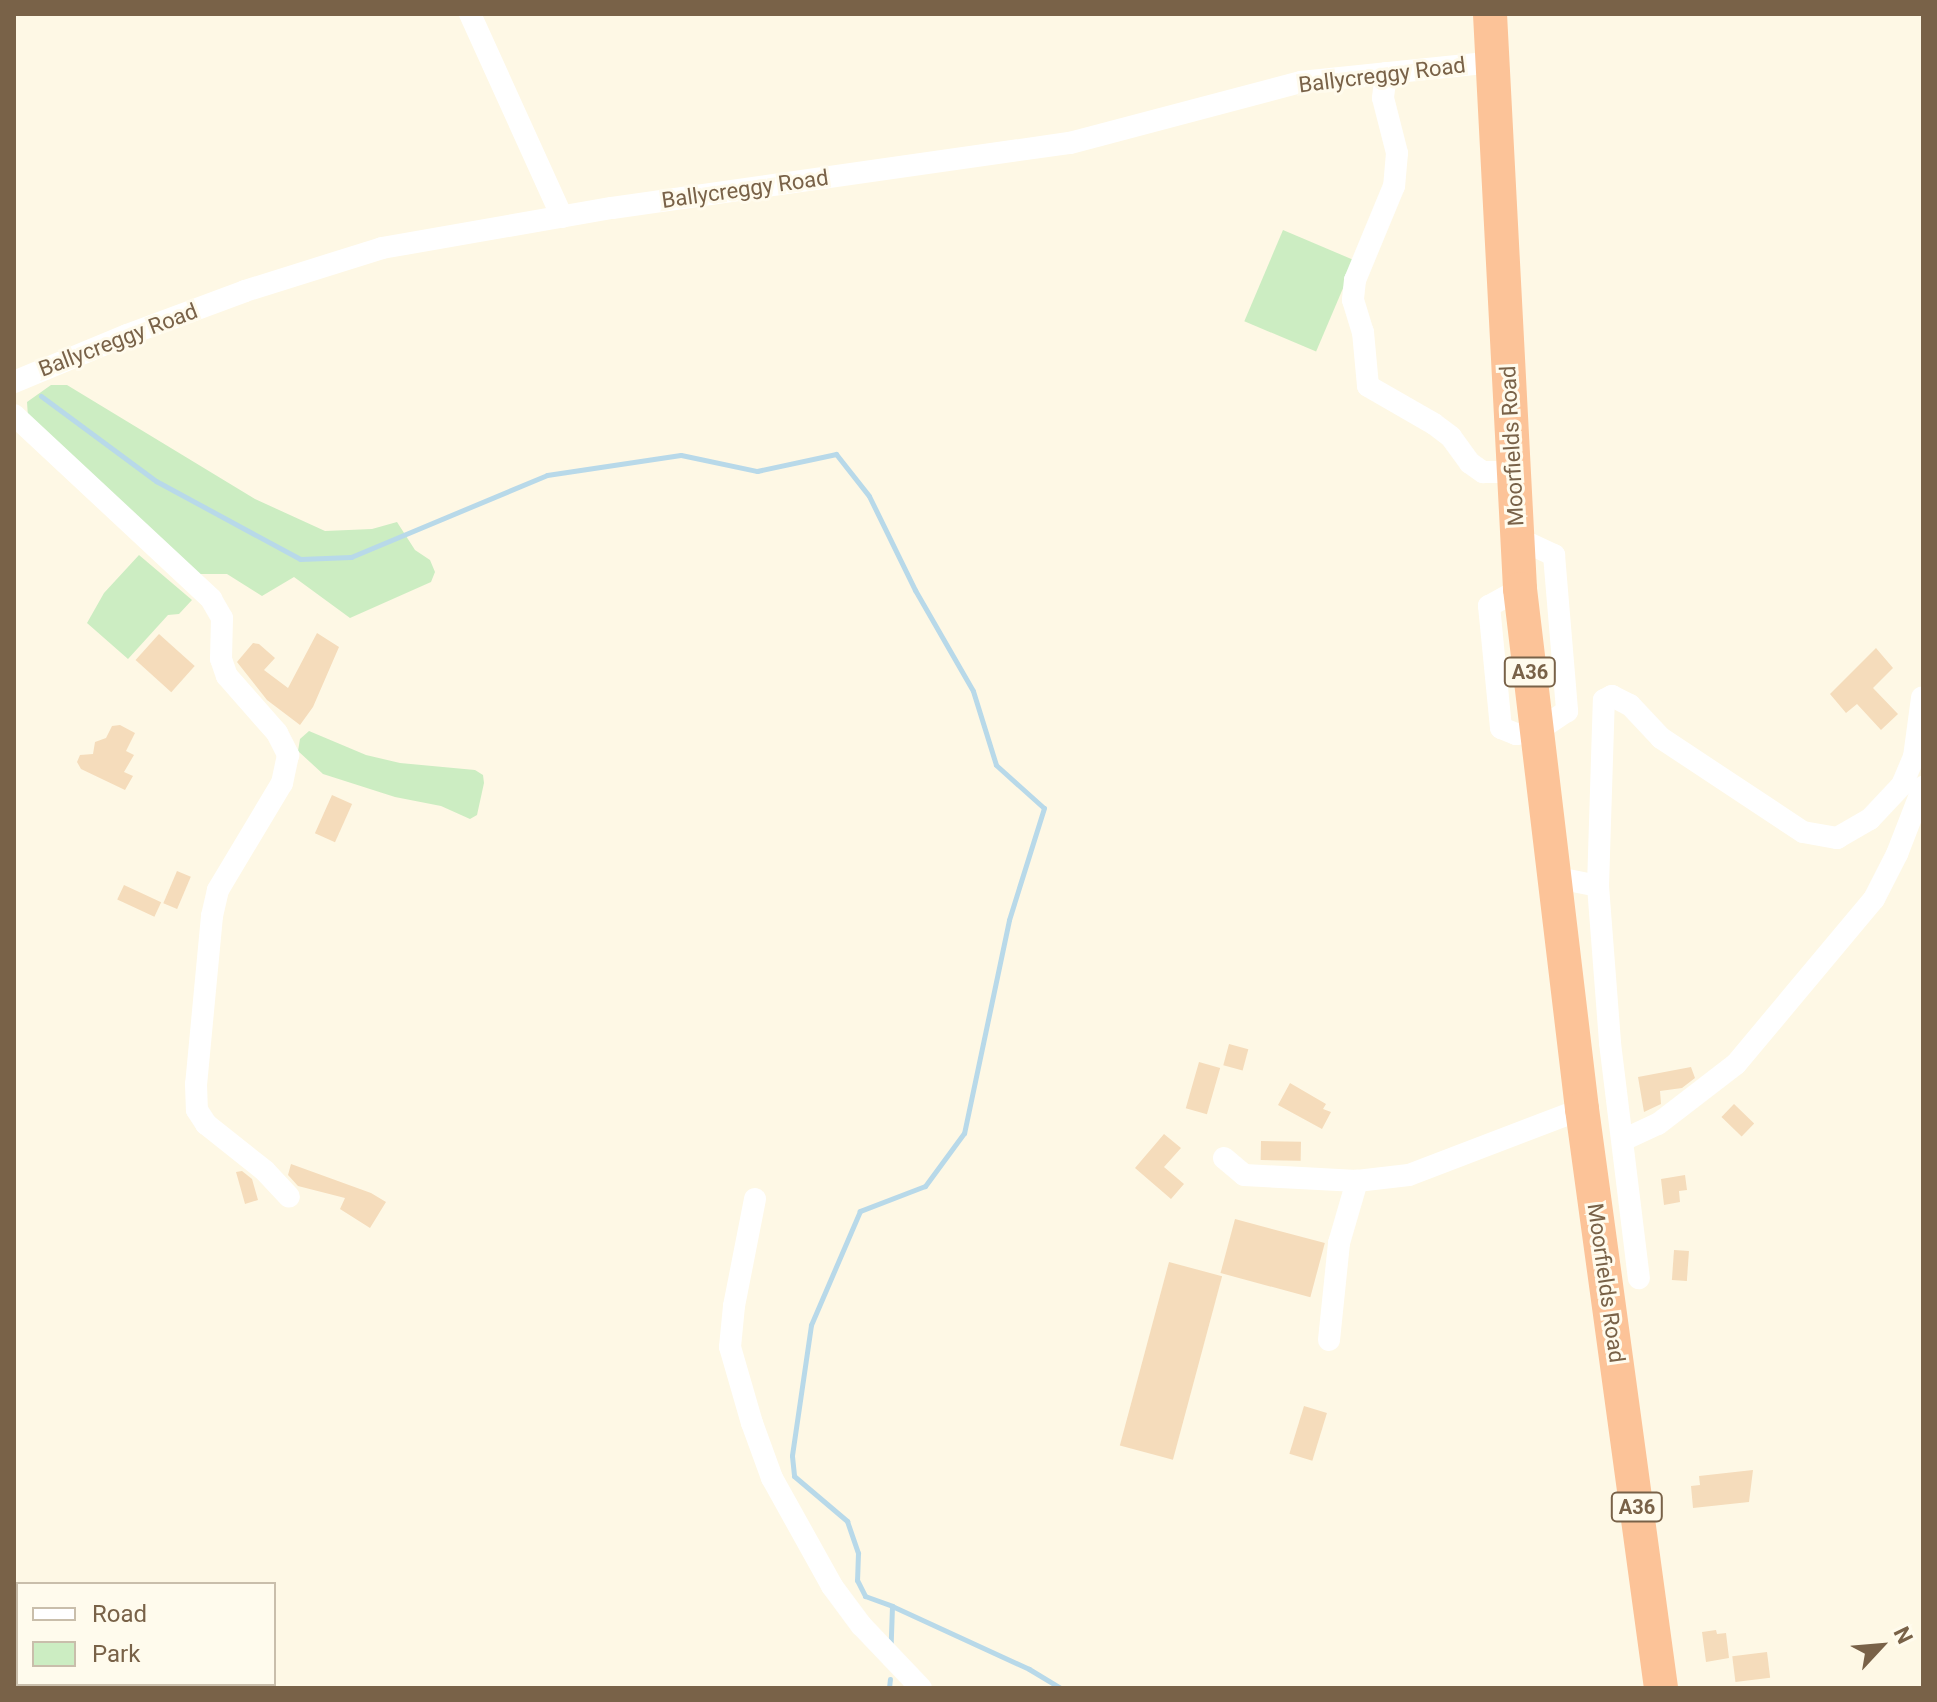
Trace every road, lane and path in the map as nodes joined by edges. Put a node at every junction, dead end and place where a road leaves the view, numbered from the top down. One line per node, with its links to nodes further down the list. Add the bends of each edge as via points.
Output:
1 (470, 14): 5 (street)
2 (1490, 14): 3 (highway, Moorfields Road / A36)
3 (1493, 62): 4 (street, Ballycreggy Road); 8 (highway, Moorfields Road / A36)
4 (1386, 73): 5 (street, Ballycreggy Road, via 1301,82 1070,143); 8 (street, via 1383,98 1397,153 1394,186 1355,280 1353,300 1363,332 1368,386 1434,424 1483,472)
5 (562, 217): 6 (street, Ballycreggy Road, via 358,256 127,335)
6 (14, 382)
7 (14, 415): 20 (street, via 211,599 222,618 223,667 277,733 288,755 282,783 218,890 196,1084 197,1110 206,1124)
8 (1512, 472): 9 (highway, Moorfields Road / A36)
9 (1517, 538): 11 (highway, Moorfields Road / A36); 11 (street, via 1554,555 1567,711)
10 (1922, 698): 12 (street)
11 (1536, 732): 14 (highway, Moorfields Road / A36)
12 (1918, 758): 15 (street, Moorfields Road, via 1902,785 1870,819 1847,834 1823,838 1803,832 1661,738 1630,705 1612,696 1604,700)
13 (1923, 787): 17 (street, via 1874,899 1736,1064 1658,1124)
14 (1553, 877): 15 (street); 16 (highway, Moorfields Road / A36)
15 (1598, 886): 17 (street, Moorfields Road)
16 (1582, 1109): 19 (street, via 1409,1175); 25 (highway, Moorfields Road / A36)
17 (1623, 1140): 22 (street, Moorfields Road)
18 (1224, 1158): 19 (street, via 1244,1175)
19 (1357, 1181): 23 (street, via 1339,1243)
20 (289, 1197)
21 (755, 1199): 24 (street, via 730,1347 752,1423 772,1478 832,1586)
22 (1639, 1278)
23 (1329, 1340)
24 (921, 1688)
25 (1661, 1688)

